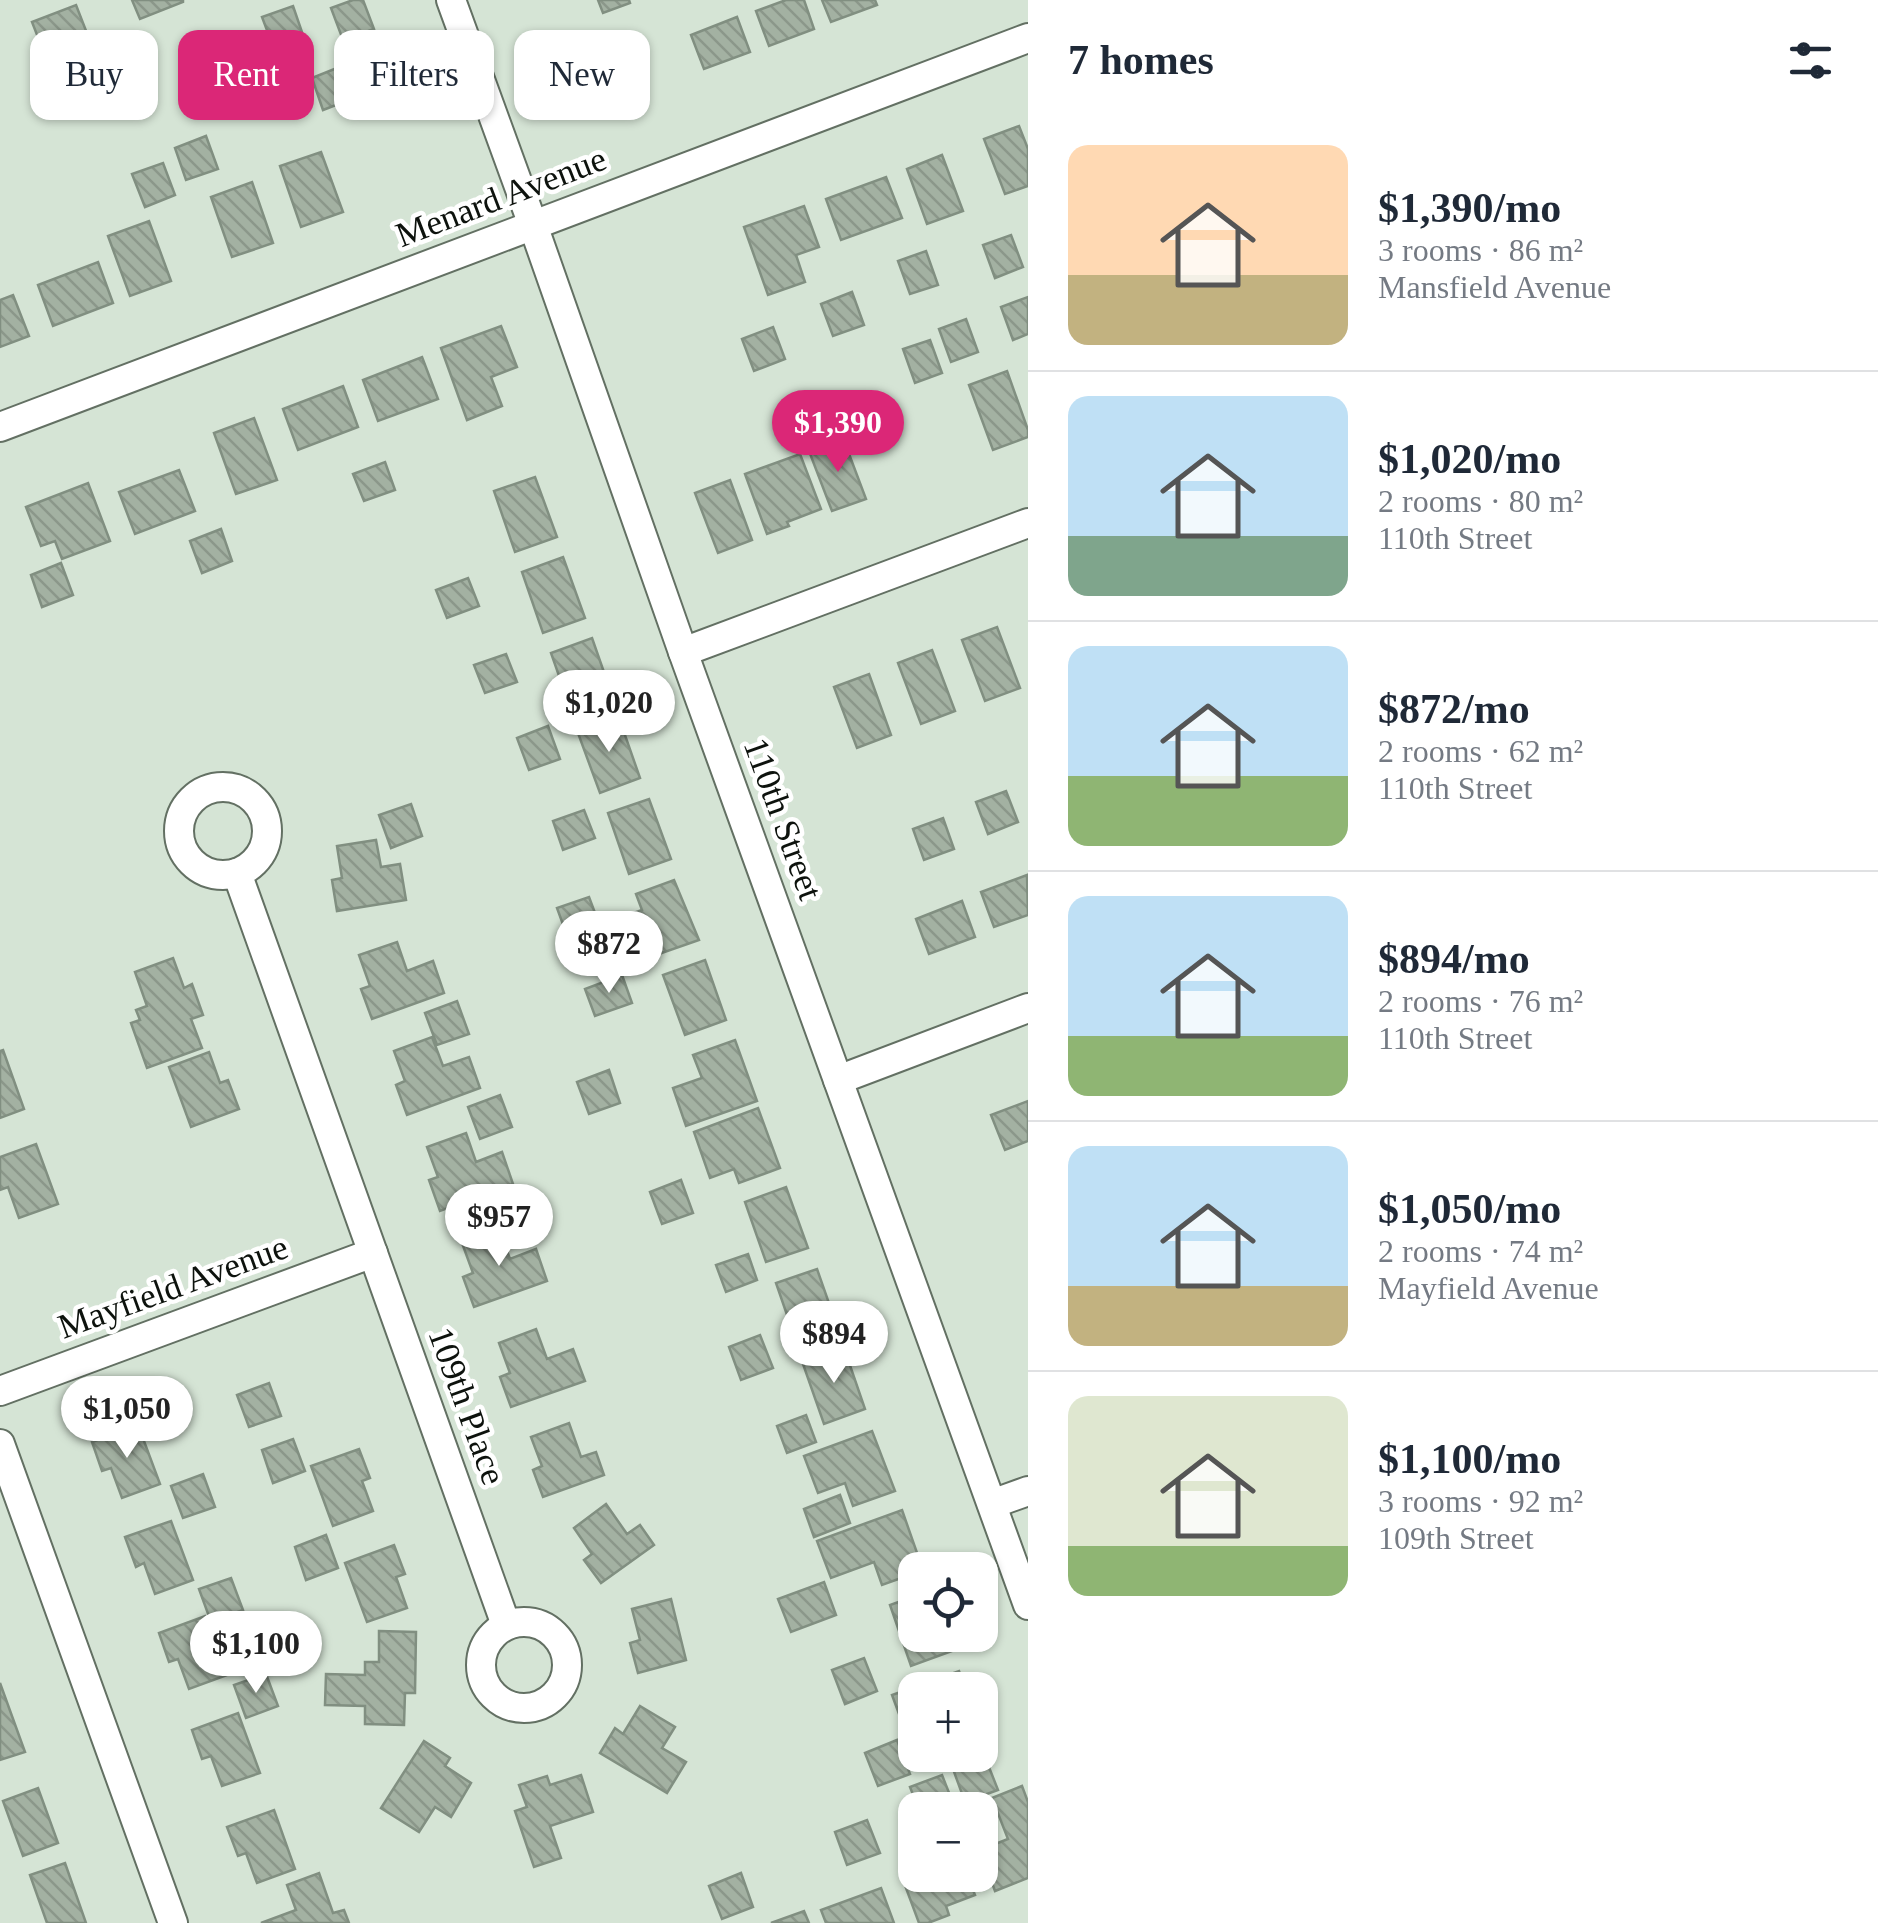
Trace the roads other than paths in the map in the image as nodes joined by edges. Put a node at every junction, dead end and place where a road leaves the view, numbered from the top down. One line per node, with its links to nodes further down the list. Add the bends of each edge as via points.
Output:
1 (451, 0): 3 (street, 110th Street)
2 (1028, 38): 3 (street, Menard Avenue)
3 (533, 225): 4 (street, Menard Avenue); 6 (street, 110th Street)
4 (0, 427)
5 (1028, 523): 6 (street)
6 (683, 652): 9 (street, 110th Street)
7 (236, 873): 10 (street, 109th Place)
8 (1028, 1008): 9 (street)
9 (838, 1080): 14 (street, 110th Street)
10 (373, 1253): 11 (street, Mayfield Avenue); 16 (street, 109th Place)
11 (0, 1391)
12 (0, 1444): 17 (street)
13 (1028, 1491): 14 (street)
14 (992, 1504): 15 (street, 110th Street)
15 (1028, 1605)
16 (506, 1625)
17 (173, 1923)

